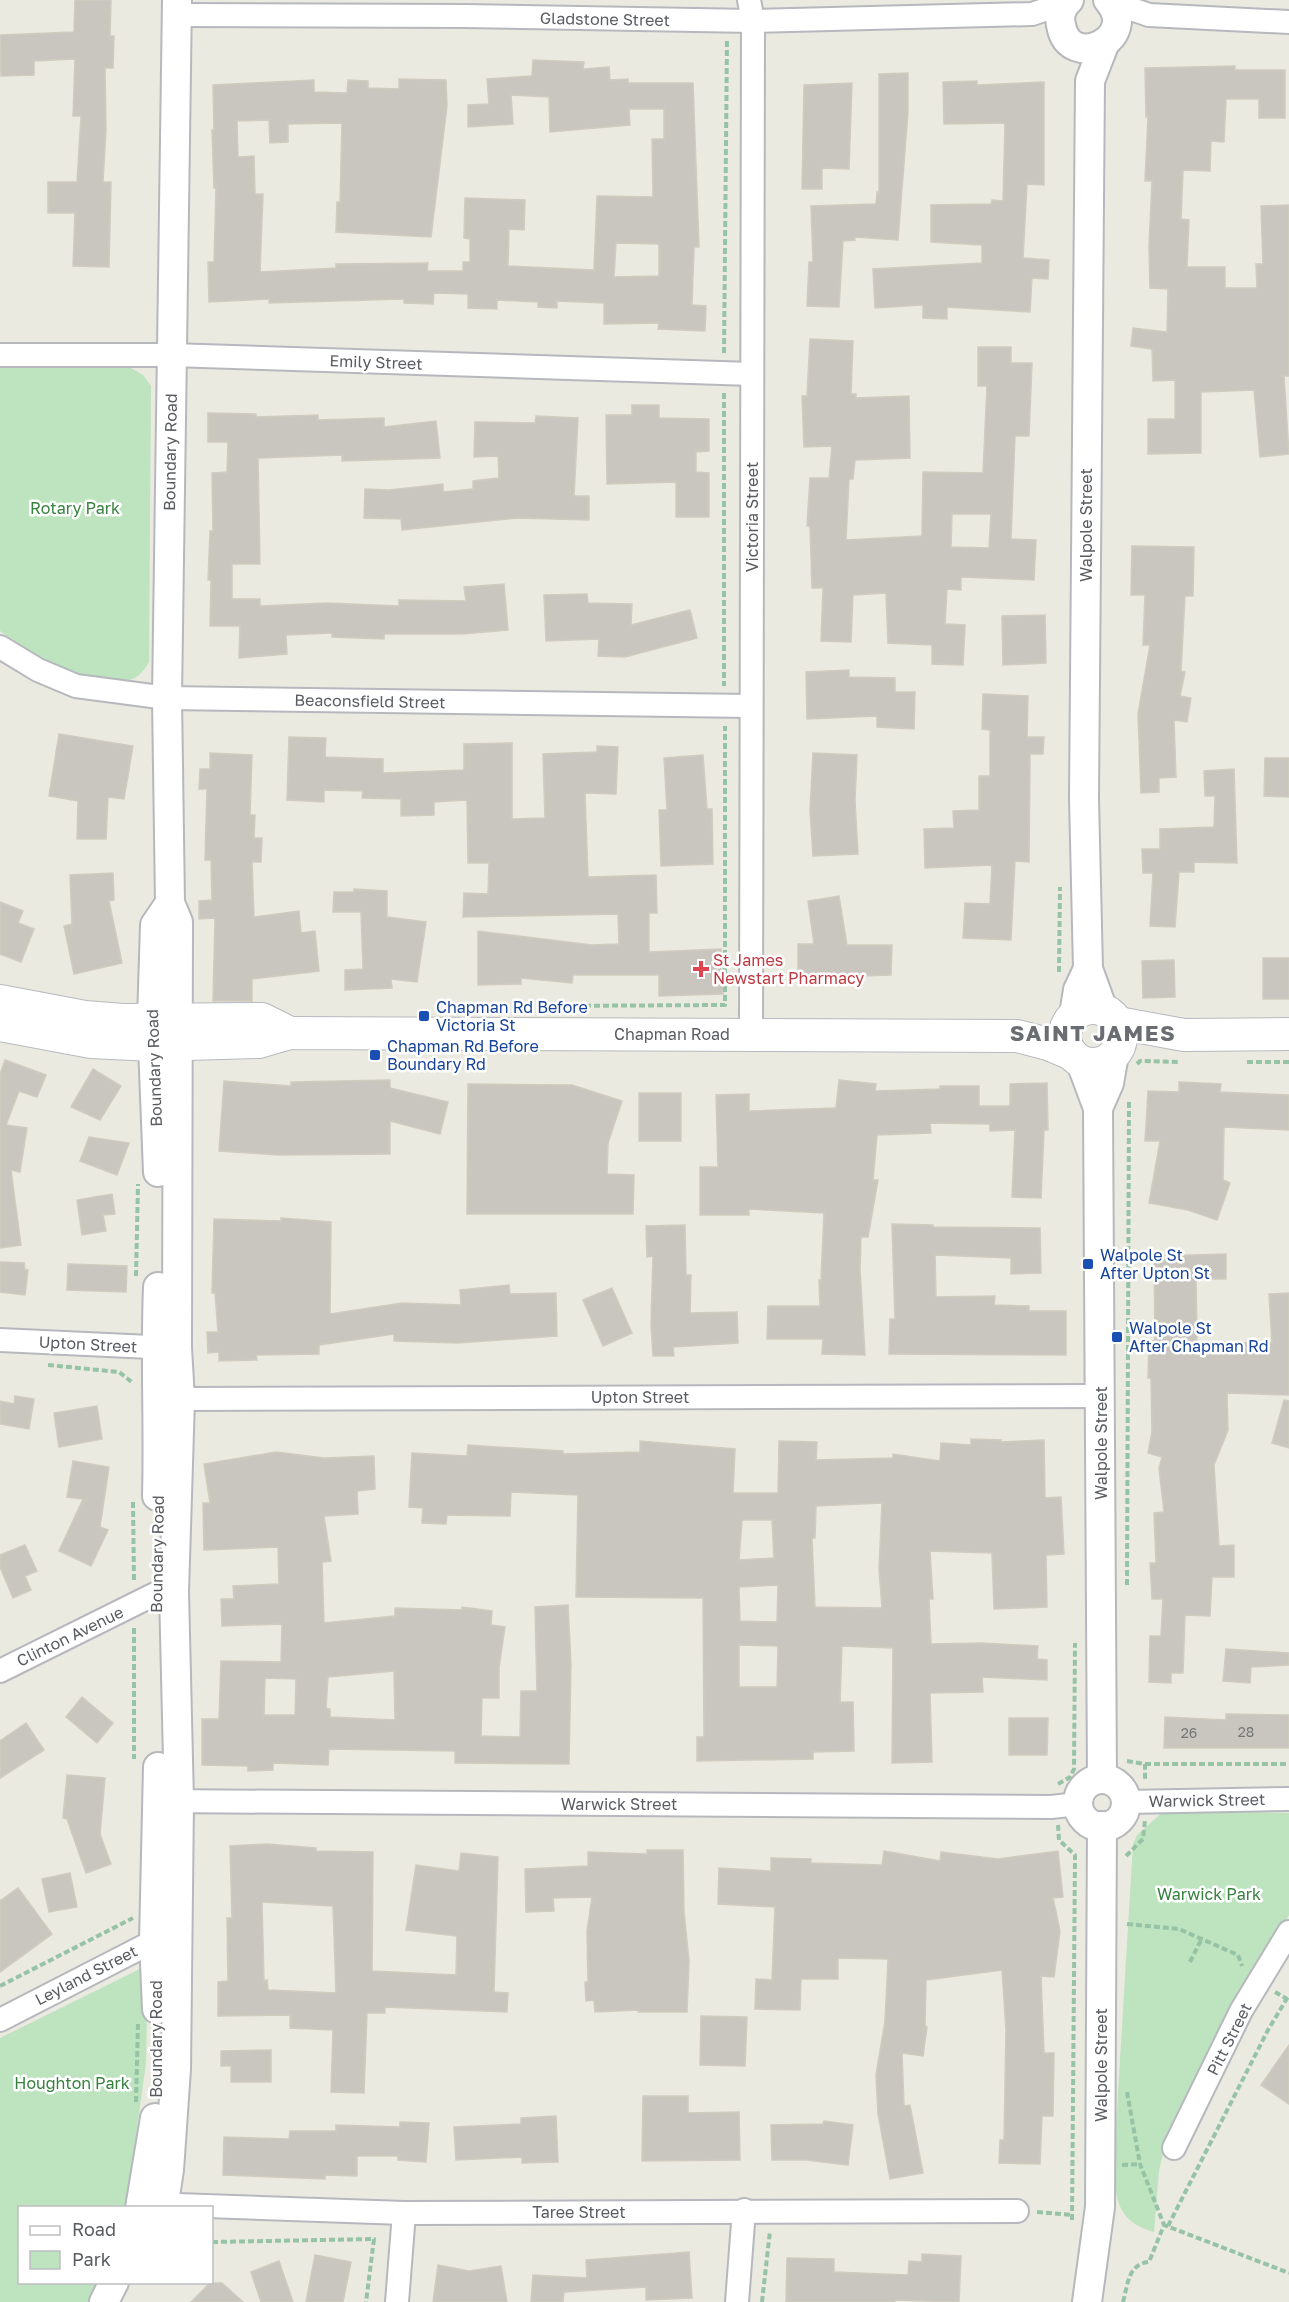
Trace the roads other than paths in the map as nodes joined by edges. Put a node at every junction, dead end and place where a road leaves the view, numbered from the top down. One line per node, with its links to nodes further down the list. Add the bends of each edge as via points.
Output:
1 (1067, 1): 6 (street, Gladstone Street); 9 (street, via 1059,18)
2 (1110, 1): 7 (street); 10 (street, via 1117,24)
3 (177, 8): 4 (street, Gladstone Street); 13 (street, Boundary Road)
4 (464, 8): 5 (street, Gladstone Street, via 726,21)
5 (751, 11): 6 (street, Gladstone Street); 14 (street, Victoria Street)
6 (1032, 14): 9 (street)
7 (1149, 15): 8 (street); 10 (street)
8 (1289, 22)
9 (1068, 39): 10 (street, via 1088,49); 11 (street, Walpole Street)
10 (1109, 40): 11 (street, Walpole Street)
11 (1090, 81): 22 (street, Walpole Street, via 1084,786 1088,969 1078,990)
12 (0, 355): 13 (street, Emily Street)
13 (171, 355): 14 (street, Emily Street); 16 (street, Boundary Road)
14 (752, 374): 17 (street, Victoria Street)
15 (0, 647): 16 (street, Beaconsfield Street, via 38,670 76,686)
16 (167, 698): 17 (street, Beaconsfield Street); 20 (street, Boundary Road, via 170,903 178,922)
17 (750, 706): 21 (street, Victoria Street)
18 (0, 1001): 20 (main road)
19 (0, 1025): 20 (main road, via 82,1041)
20 (165, 1032): 21 (main road, Chapman Road, via 262,1019 290,1033); 28 (street, Boundary Road)
21 (751, 1034): 24 (main road, Chapman Road)
22 (1104, 1034): 23 (main road, Chapman Road, via 1185,1048); 24 (main road, Chapman Road); 25 (main road, via 1098,1063); 25 (main road, via 1066,1040); 26 (street, Walpole Street, via 1108,1083)
23 (1289, 1034)
24 (1017, 1036): 25 (main road, Chapman Road)
25 (1076, 1057): 26 (street, Walpole Street)
26 (1098, 1108): 29 (street, Walpole Street)
27 (0, 1340): 28 (street, Upton Street)
28 (166, 1347): 30 (street, Boundary Road); 31 (street, Boundary Road, via 159,1400)
29 (1101, 1396): 30 (street, Upton Street); 33 (street, Walpole Street)
30 (180, 1399): 31 (street, Boundary Road)
31 (165, 1593): 32 (street, Clinton Avenue); 36 (street, Boundary Road)
32 (0, 1671)
33 (1102, 1779): 35 (street, via 1116,1783); 37 (street, via 1086,1785)
34 (1289, 1798): 35 (street, Warwick Street)
35 (1139, 1800): 38 (street, via 1114,1824)
36 (169, 1801): 37 (street, Warwick Street, via 1039,1807); 40 (street, Boundary Road)
37 (1068, 1814): 38 (street)
38 (1102, 1826): 54 (street, Walpole Street, via 1100,2207)
39 (1289, 1932): 42 (street, Pitt Street, via 1241,2010)
40 (155, 1943): 41 (street, Leyland Street); 43 (street, Boundary Road, via 174,2120)
41 (0, 2020)
42 (1174, 2148)
43 (152, 2206)
44 (213, 2208): 47 (street, Taree Street)
45 (744, 2210): 46 (street, Taree Street); 47 (street, Taree Street); 53 (street)
46 (1017, 2211)
47 (404, 2213): 52 (street)
48 (113, 2284): 50 (street)
49 (133, 2284): 51 (street)
50 (104, 2302)
51 (124, 2302)
52 (397, 2302)
53 (736, 2302)
54 (1087, 2302)

